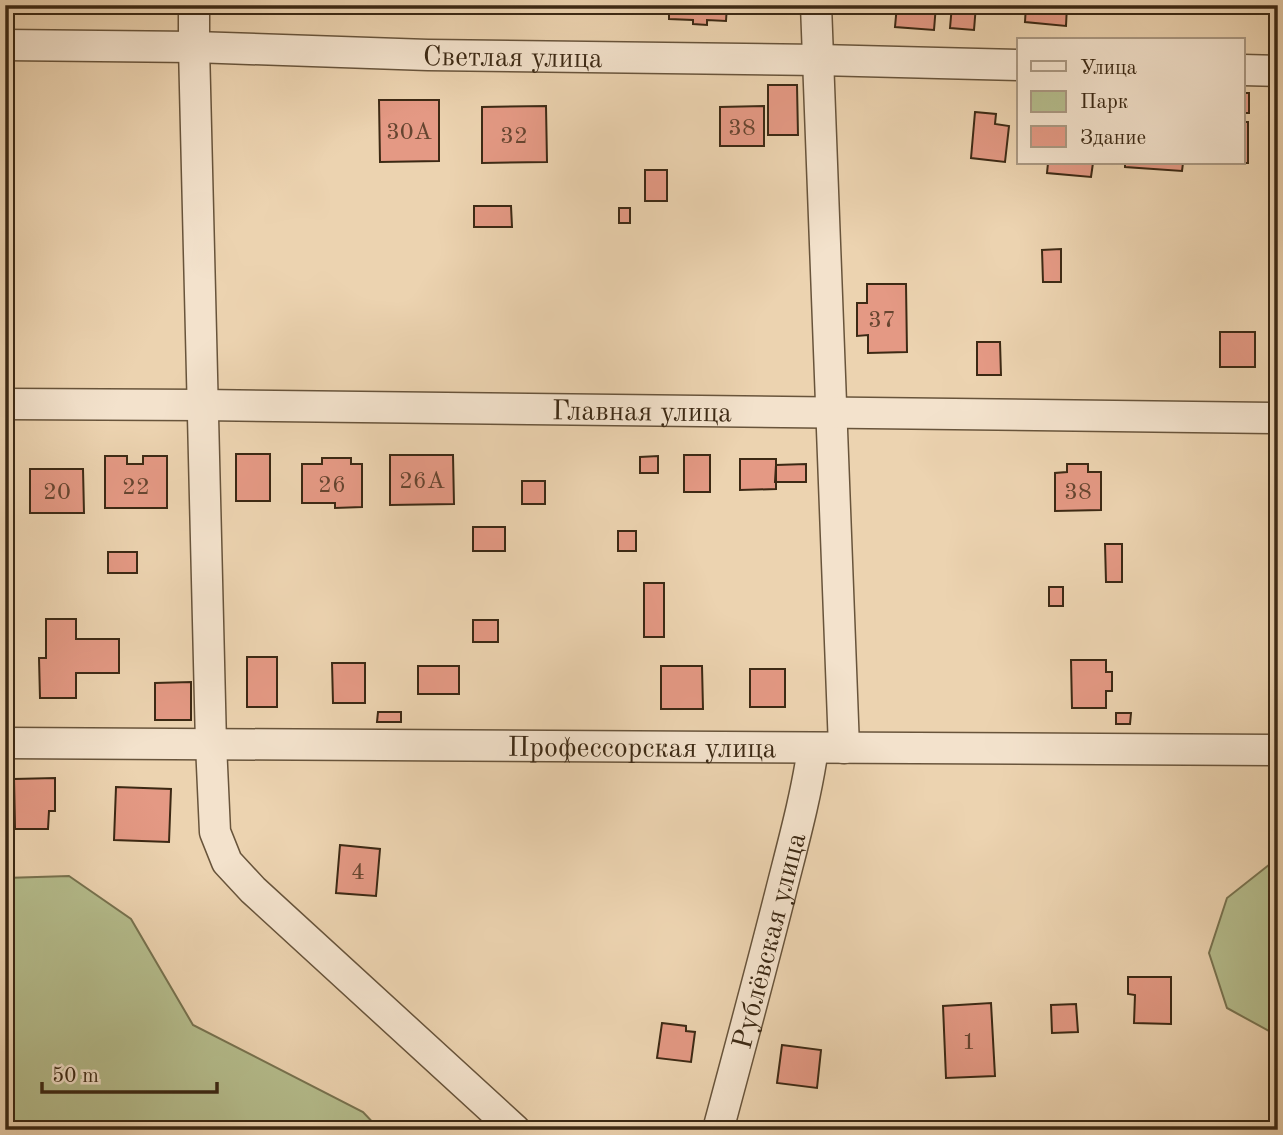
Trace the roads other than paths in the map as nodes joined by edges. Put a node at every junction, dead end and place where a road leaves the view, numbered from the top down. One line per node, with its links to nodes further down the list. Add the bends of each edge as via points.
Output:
1 (194, 5): 4 (street)
2 (816, 5): 5 (street)
3 (5, 45): 4 (street, Светлая улица)
4 (194, 47): 5 (street, Светлая улица); 10 (street)
5 (819, 60): 6 (street, Светлая улица); 11 (street)
6 (1017, 65)
7 (1244, 70): 8 (street)
8 (1278, 71)
9 (5, 404): 10 (street, Главная улица)
10 (202, 405): 11 (street, Главная улица); 14 (street)
11 (831, 414): 12 (street, Главная улица); 16 (street)
12 (1278, 418)
13 (5, 743): 14 (street, Профессорская улица)
14 (211, 744): 15 (street, Профессорская улица); 18 (street, via 215,832 227,862)
15 (813, 748): 16 (street, Профессорская улица); 19 (street, Рублёвская улица, via 800,818)
16 (844, 748): 17 (street, Профессорская улица)
17 (1278, 750)
18 (515, 1130)
19 (718, 1130)

